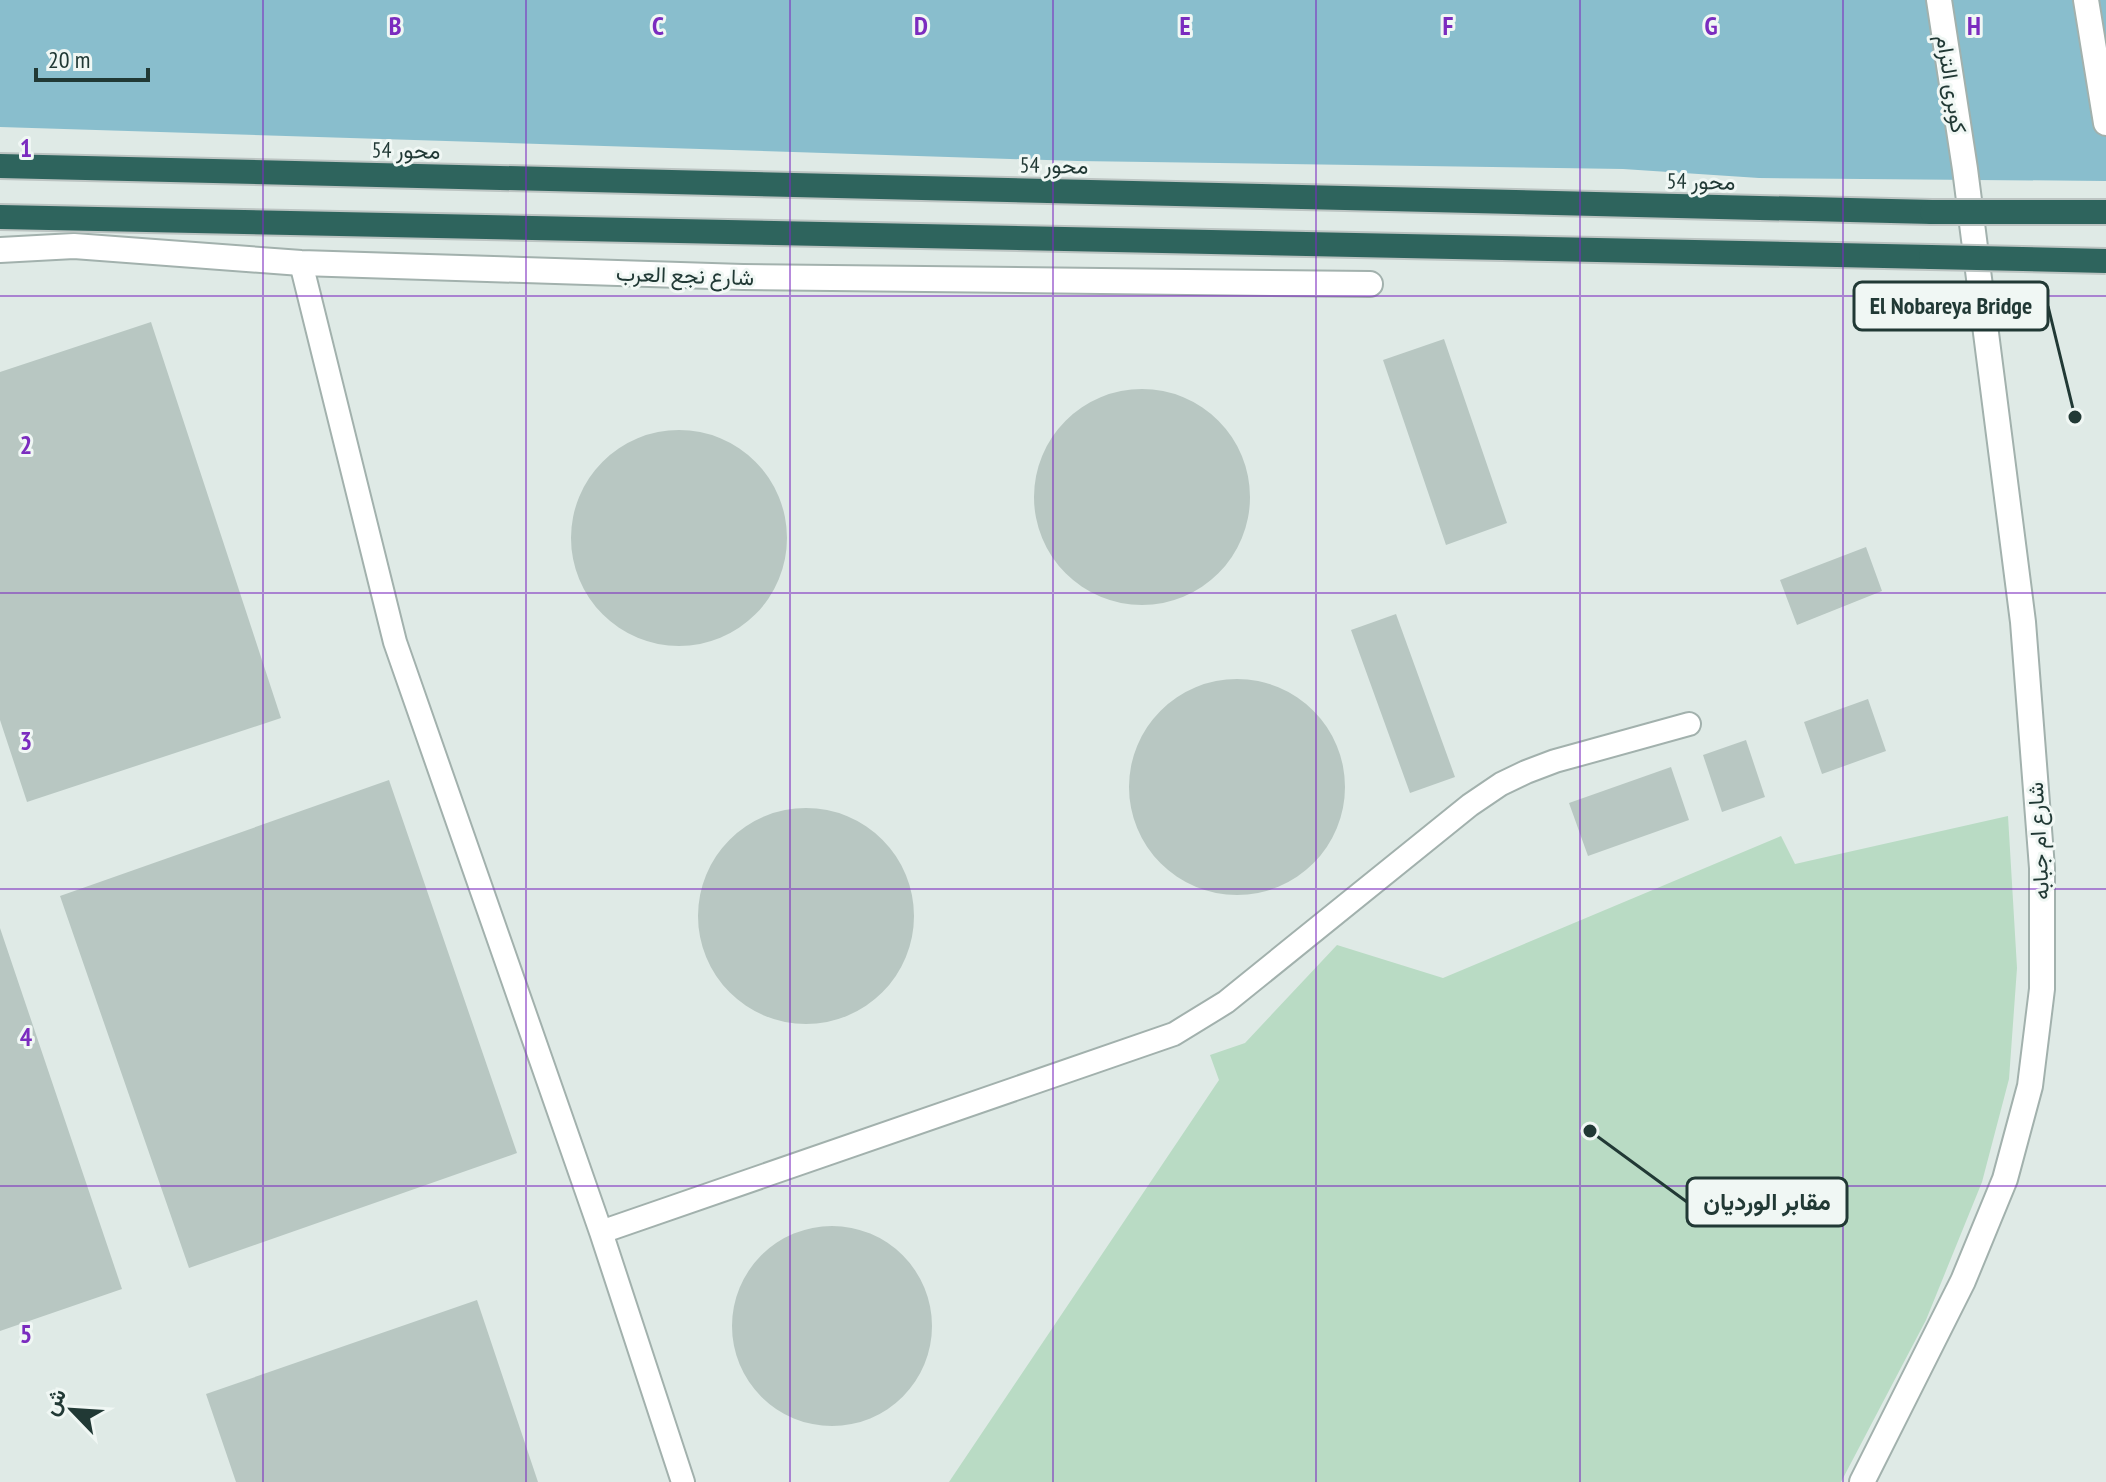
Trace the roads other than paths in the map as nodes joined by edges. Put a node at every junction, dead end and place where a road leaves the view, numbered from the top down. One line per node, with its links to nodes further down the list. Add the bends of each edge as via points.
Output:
1 (1939, 0): 5 (street, كوبرى الترام)
2 (2086, 0): 3 (street)
3 (2106, 123)
4 (0, 166): 6 (highway, محور 54, bridge)
5 (1965, 169): 15 (street, شارع ام جبابه, via 2023,622 2042,868 2042,989 2030,1086 2005,1179 1963,1281)
6 (2106, 212)
7 (0, 217): 9 (highway, bridge)
8 (0, 250): 10 (street, شارع نجع العرب, via 74,246)
9 (2106, 261)
10 (301, 263): 11 (street, شارع نجع العرب, via 743,277); 13 (lane, via 395,642)
11 (1370, 284)
12 (1689, 724): 13 (lane, via 1555,761 1501,784 1226,1002 1174,1034)
13 (601, 1232): 14 (lane)
14 (683, 1482)
15 (1862, 1482)

